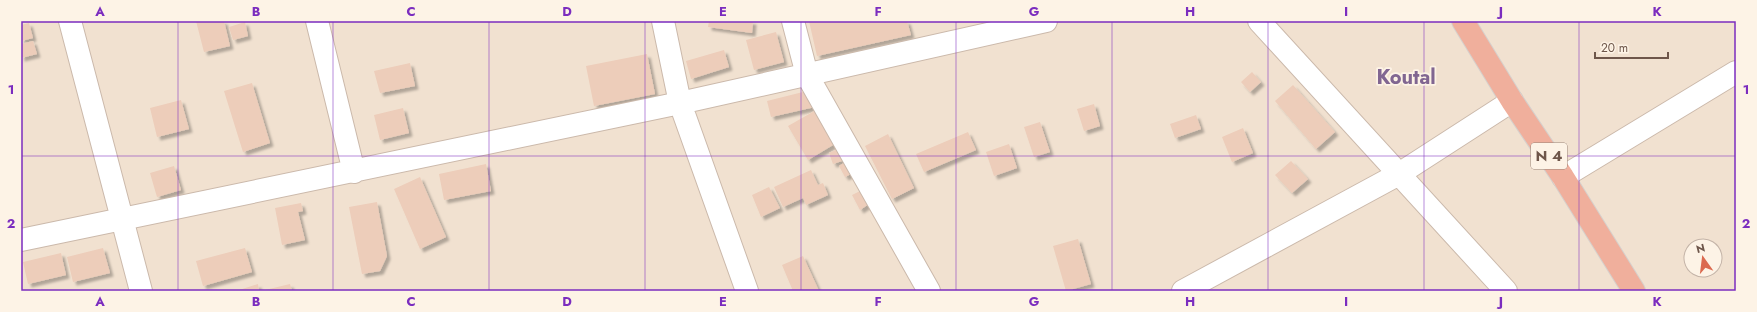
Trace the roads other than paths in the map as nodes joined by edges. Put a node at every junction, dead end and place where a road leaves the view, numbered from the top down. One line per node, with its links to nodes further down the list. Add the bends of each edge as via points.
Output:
1 (70, 21): 15 (street)
2 (317, 21): 12 (street)
3 (663, 21): 11 (street)
4 (793, 21): 9 (street)
5 (1046, 21): 9 (street)
6 (1259, 21): 13 (street)
7 (1463, 21): 10 (highway, N 4)
8 (1736, 72): 14 (street)
9 (807, 75): 11 (street); 19 (street)
10 (1512, 101): 13 (street); 14 (highway, N 4)
11 (680, 103): 12 (street); 18 (street)
12 (354, 172): 15 (street)
13 (1399, 174): 20 (street); 21 (street)
14 (1563, 177): 22 (highway, N 4)
15 (122, 219): 16 (street); 17 (street)
16 (21, 240)
17 (141, 291)
18 (747, 291)
19 (929, 291)
20 (1183, 291)
21 (1506, 291)
22 (1634, 291)

